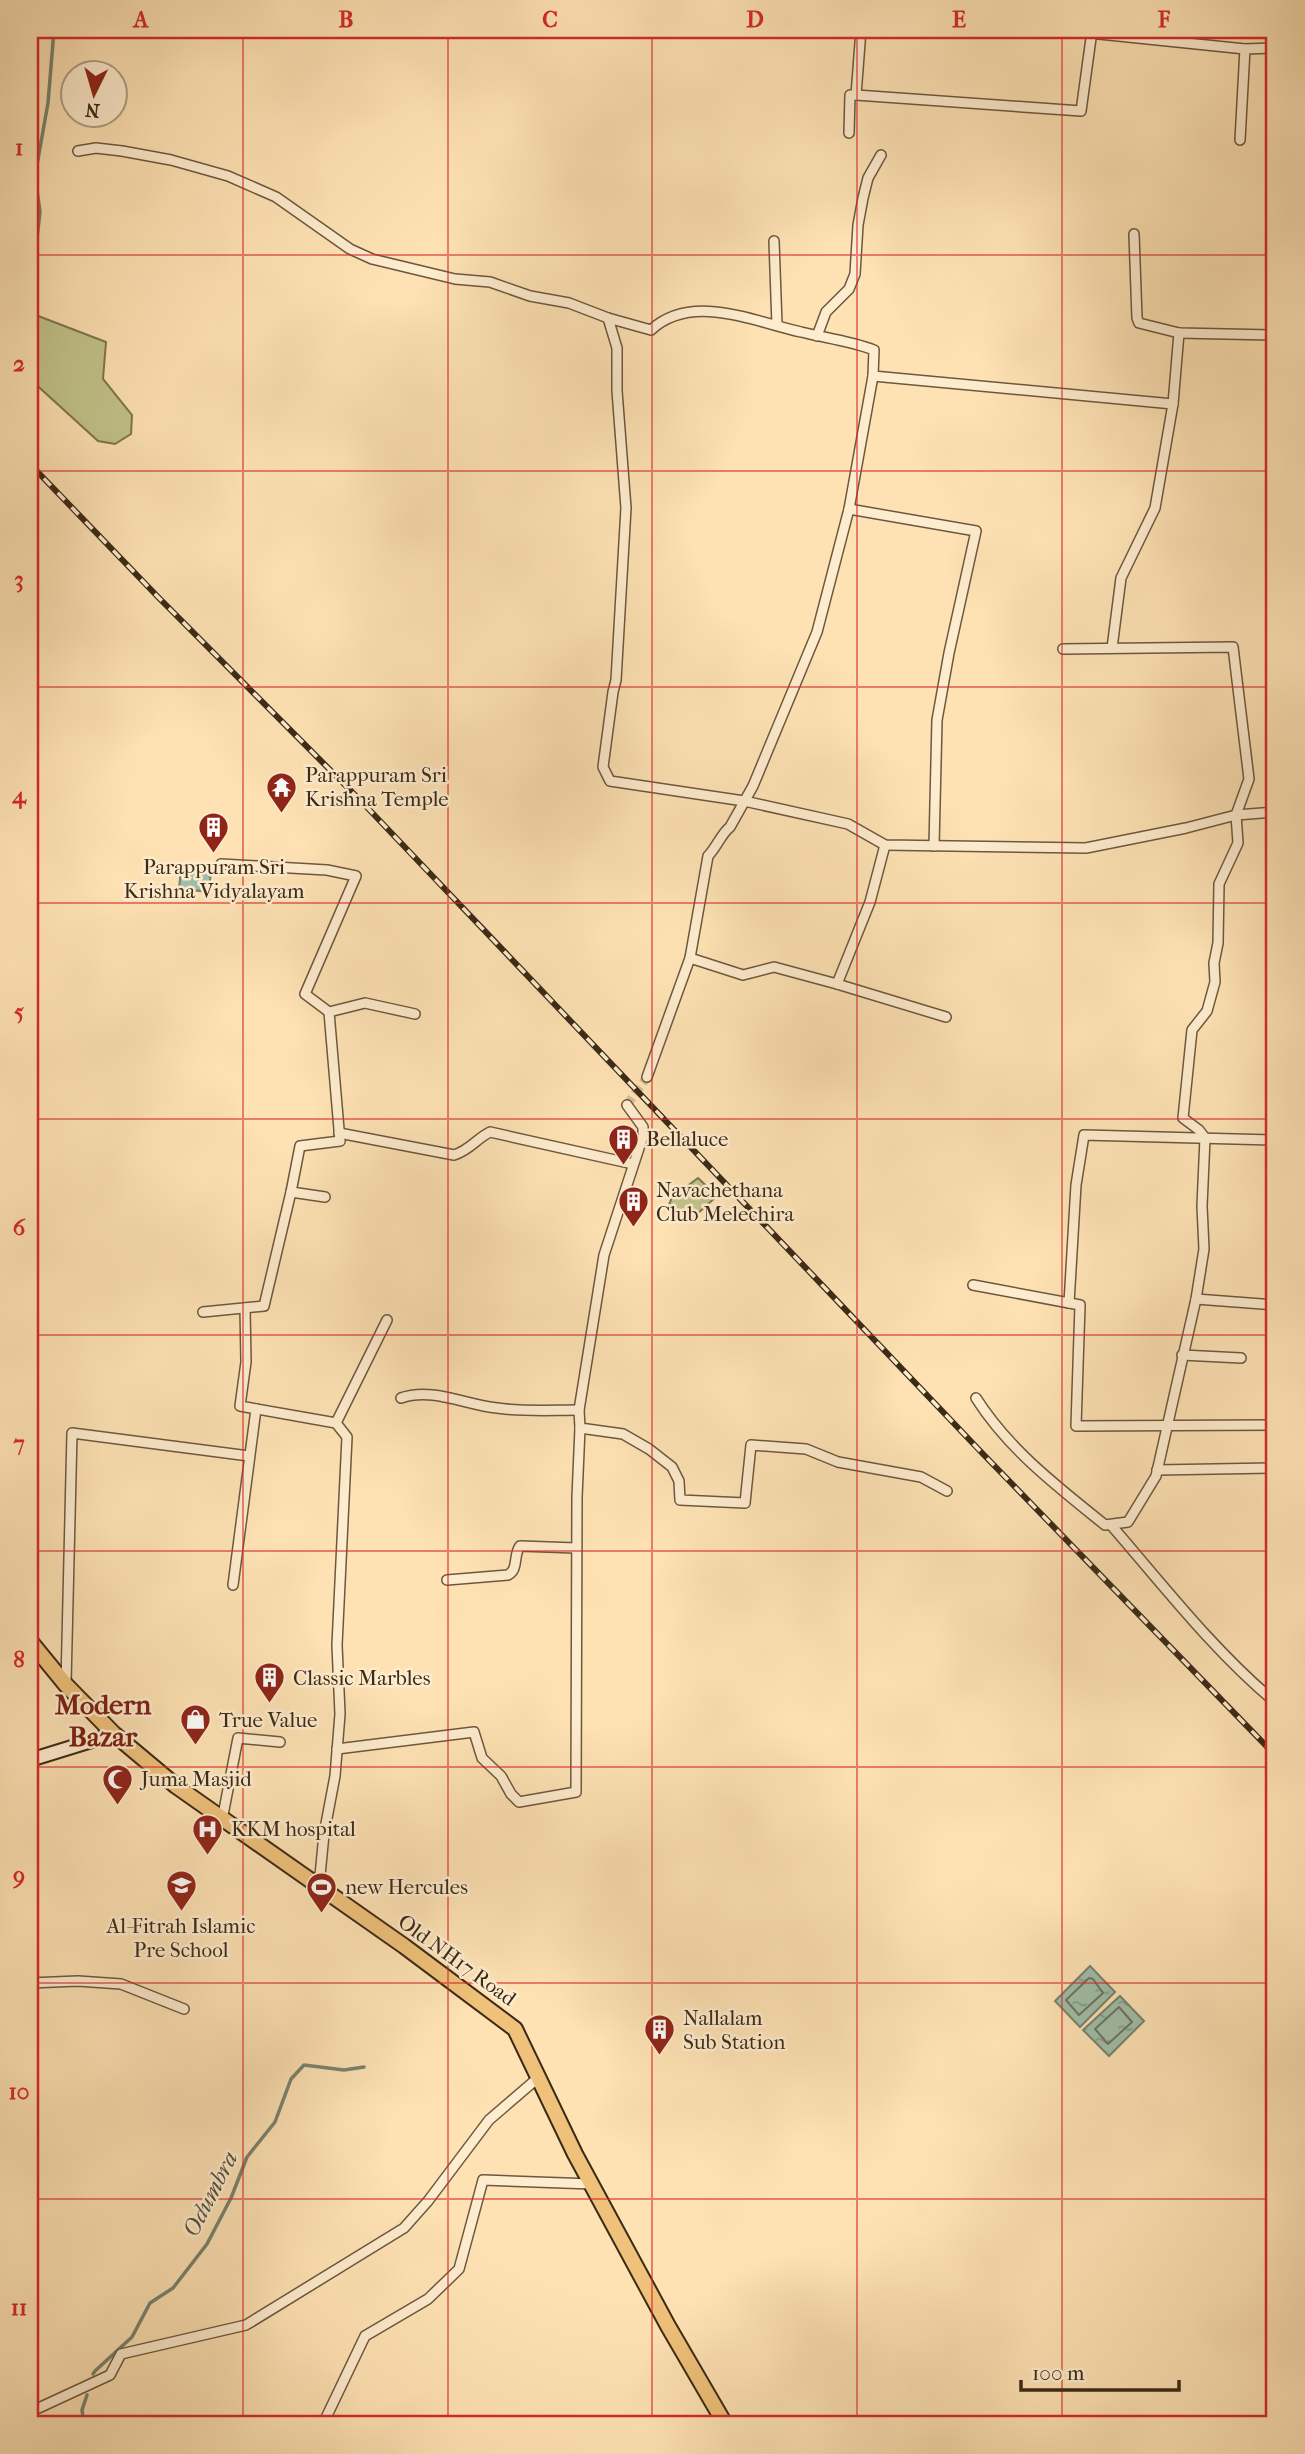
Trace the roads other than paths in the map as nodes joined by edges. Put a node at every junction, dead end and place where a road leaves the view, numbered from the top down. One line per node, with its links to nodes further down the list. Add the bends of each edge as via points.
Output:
1 (862, 30): 5 (street)
2 (1089, 31): 4 (street); 5 (street, via 1081,111)
3 (1275, 48): 4 (street)
4 (1245, 49): 7 (street)
5 (856, 95): 6 (street, via 850,95)
6 (849, 133)
7 (1240, 140)
8 (78, 150): 11 (street, via 122,151 228,176 276,197)
9 (881, 155): 18 (street, via 863,198 855,274 849,289 826,312)
10 (1134, 234): 16 (street, via 1139,323)
11 (333, 236): 13 (street); 14 (street, via 372,259 455,279 490,282)
12 (774, 241): 15 (street)
13 (329, 248)
14 (608, 318): 15 (street, via 652,330 679,314 700,311); 24 (street, via 617,348 626,508 617,680 603,767 610,781)
15 (776, 325): 18 (street)
16 (1179, 333): 17 (street); 20 (street)
17 (1275, 335)
18 (817, 336): 19 (street, via 874,349)
19 (873, 376): 20 (street); 21 (street)
20 (1173, 404): 22 (street, via 1155,508 1121,578)
21 (849, 509): 24 (street, via 817,632); 28 (street, via 976,531 937,720)
22 (1112, 648): 23 (street); 26 (street, via 1233,647 1249,779)
23 (1063, 649)
24 (744, 801): 27 (street, via 848,824); 30 (street, via 708,856)
25 (1275, 812): 26 (street)
26 (1236, 816): 28 (street, via 1086,848); 38 (street, via 1238,843 1219,884 1215,982 1207,1010 1192,1030 1183,1118)
27 (885, 845): 28 (street); 31 (street, via 870,902)
28 (934, 846)
29 (221, 864): 32 (street, via 356,876 305,994)
30 (690, 958): 31 (street, via 743,975 774,967); 35 (street)
31 (837, 984): 34 (street)
32 (329, 1012): 33 (street, via 365,1003); 37 (street)
33 (415, 1014)
34 (946, 1017)
35 (647, 1077)
36 (627, 1105): 40 (street, via 643,1127)
37 (339, 1133): 40 (street, via 454,1155 470,1150 478,1138 490,1132); 41 (street, via 340,1140 300,1146)
38 (1205, 1138): 39 (street); 44 (street, via 1204,1249); 45 (street, via 1084,1135 1076,1185)
39 (1275, 1140)
40 (633, 1164): 55 (street, via 601,1268)
41 (291, 1192): 42 (street); 47 (street, via 264,1306)
42 (326, 1197)
43 (973, 1285): 45 (street)
44 (1196, 1299): 46 (street); 50 (street)
45 (1069, 1303): 58 (street, via 1080,1306 1076,1426)
46 (1275, 1305)
47 (245, 1308): 48 (street); 54 (street, via 246,1362 240,1406)
48 (203, 1312)
49 (387, 1320): 56 (street)
50 (1182, 1355): 51 (street); 58 (street)
51 (1241, 1358)
52 (401, 1398): 55 (street, via 415,1393 501,1409)
53 (976, 1398): 64 (street, via 1018,1452 1105,1525)
54 (256, 1409): 56 (street); 60 (street)
55 (579, 1410): 59 (street)
56 (336, 1423): 73 (street, via 347,1437)
57 (1275, 1425): 58 (street)
58 (1166, 1427): 62 (street)
59 (580, 1429): 63 (street, via 623,1434 649,1449 672,1467 679,1481 680,1500 745,1503 751,1445 806,1449 838,1462 921,1477); 65 (street)
60 (249, 1456): 67 (street); 69 (street, via 72,1433)
61 (1274, 1468): 62 (street)
62 (1157, 1470): 64 (street, via 1128,1522)
63 (947, 1491)
64 (1111, 1525): 70 (street, via 1220,1650)
65 (576, 1548): 66 (street, via 520,1546 513,1573); 73 (street, via 576,1792 519,1802 482,1758 474,1732)
66 (447, 1580)
67 (233, 1585)
68 (30, 1641): 69 (main road, Old NH17 Road)
69 (66, 1685): 71 (main road, Old NH17 Road)
70 (1275, 1702)
71 (114, 1734): 74 (main road); 75 (main road, Old NH17 Road)
72 (280, 1742): 75 (street, via 238,1738)
73 (337, 1749): 76 (street)
74 (30, 1760)
75 (222, 1820): 76 (main road, Old NH17 Road)
76 (319, 1886): 79 (main road, Old NH17 Road, via 515,2029)
77 (30, 1983): 78 (street, via 121,1984)
78 (184, 2009)
79 (539, 2077): 80 (main road, Old NH17 Road); 81 (street, via 489,2120 404,2228 246,2325 121,2354 110,2375)
80 (592, 2184): 82 (street, via 483,2180 459,2269 428,2299 365,2336); 83 (main road, Old NH17 Road)
81 (30, 2412)
82 (323, 2424)
83 (725, 2424)

